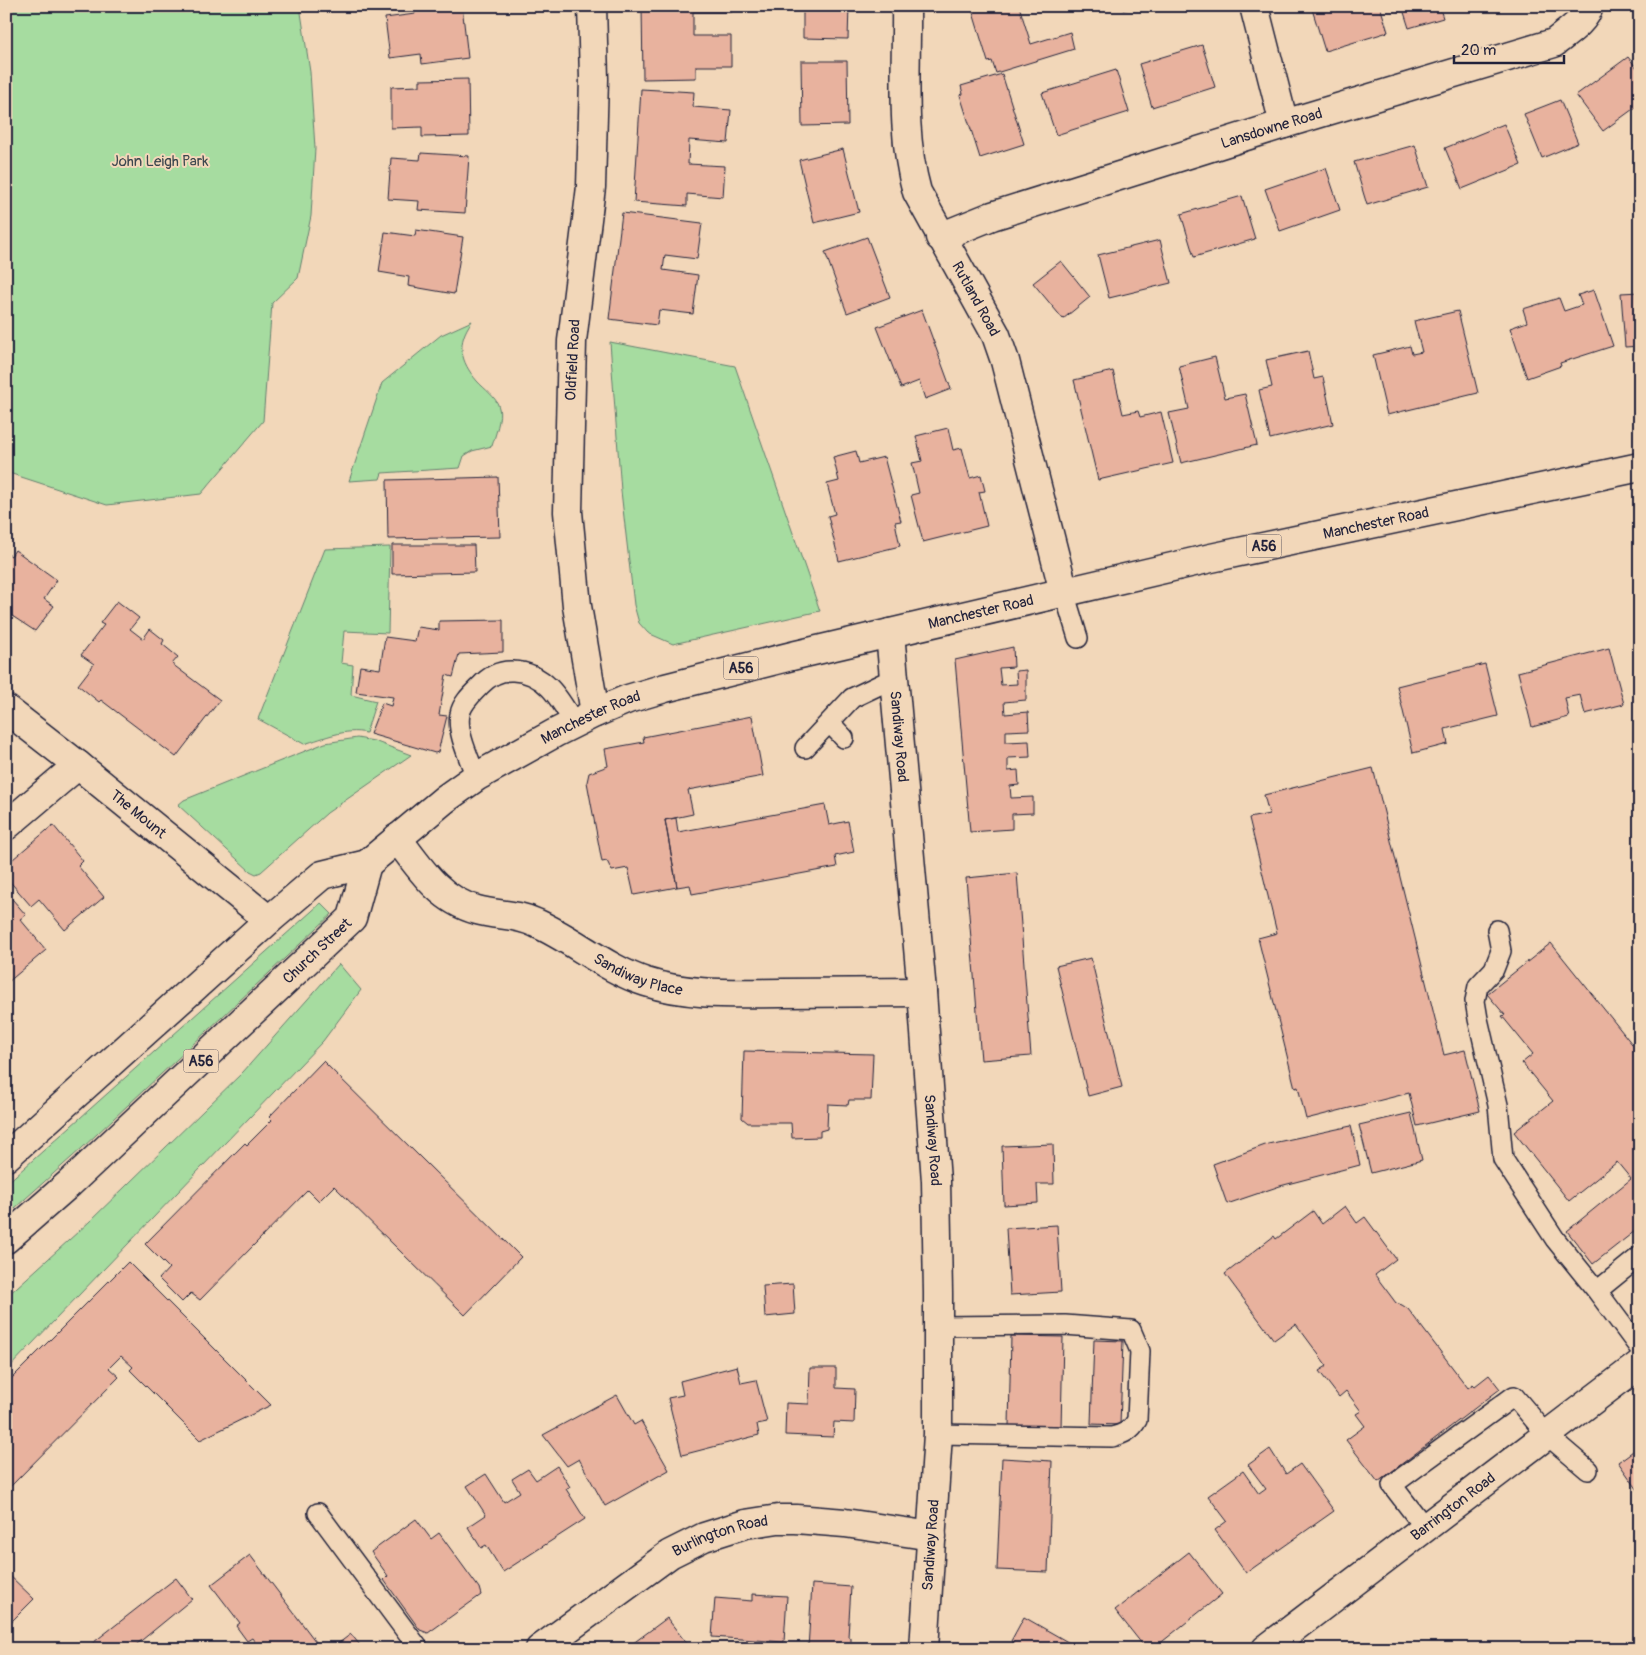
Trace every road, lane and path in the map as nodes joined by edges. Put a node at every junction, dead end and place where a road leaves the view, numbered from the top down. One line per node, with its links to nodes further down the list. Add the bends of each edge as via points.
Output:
1 (592, 6): 13 (main road, Oldfield Road, via 591,187 572,341 568,512)
2 (906, 6): 6 (main road, Rutland Road, via 910,168 917,192)
3 (1254, 6): 5 (main road)
4 (1589, 6): 5 (main road, Lansdowne Road, via 1587,13 1572,29 1554,43)
5 (1284, 124): 6 (main road, Lansdowne Road, via 992,216)
6 (940, 237): 8 (main road, Rutland Road, via 996,335)
7 (1640, 467): 8 (main road, Manchester Road / A56)
8 (1064, 592): 9 (main road, Manchester Road / A56); 10 (lane)
9 (890, 633): 11 (main road, Sandiway Road); 13 (main road, Manchester Road / A56, via 697,679 628,700)
10 (1078, 638)
11 (894, 678): 14 (lane, via 852,698); 24 (main road, Sandiway Road)
12 (6, 709): 17 (main road, The Mount)
13 (584, 718): 18 (main road, Manchester Road / A56); 18 (lane, via 527,671 504,670 488,678 466,700 460,715 461,734)
14 (830, 723): 15 (lane); 16 (lane)
15 (844, 738)
16 (805, 748)
17 (78, 765): 19 (main road); 22 (main road, The Mount)
18 (476, 778): 20 (main road, Manchester Road / A56)
19 (6, 826)
20 (397, 838): 21 (main road, Manchester Road / A56); 24 (main road, Sandiway Place, via 431,883 451,898 476,910 525,918 553,931 603,963 646,982 689,990 734,993)
21 (367, 864): 22 (main road, A56, via 322,875); 26 (main road, Church Street / A56, via 352,918)
22 (269, 920): 25 (main road, A56)
23 (1497, 930): 28 (lane, via 1501,952 1494,969 1478,986 1475,1001 1498,1105 1503,1159 1556,1239)
24 (922, 992): 29 (main road, Sandiway Road, via 936,1181)
25 (6, 1157)
26 (6, 1239)
27 (1640, 1256): 28 (lane)
28 (1597, 1291): 30 (lane)
29 (938, 1326): 32 (main road, Sandiway Road); 32 (lane, via 1064,1325 1131,1330 1140,1351 1137,1420 1124,1434 1112,1437)
30 (1640, 1349)
31 (1640, 1364): 33 (main road, Barrington Road)
32 (938, 1434): 37 (main road, Sandiway Road)
33 (1547, 1435): 34 (lane); 36 (main road, Barrington Road); 36 (lane, via 1514,1396 1392,1485)
34 (1588, 1470)
35 (318, 1513): 38 (lane)
36 (1425, 1528): 41 (main road, Barrington Road)
37 (932, 1536): 39 (main road, Burlington Road, via 846,1523 796,1520 736,1526 670,1554); 40 (main road, Sandiway Road)
38 (419, 1649)
39 (540, 1649)
40 (924, 1649)
41 (1266, 1649)

